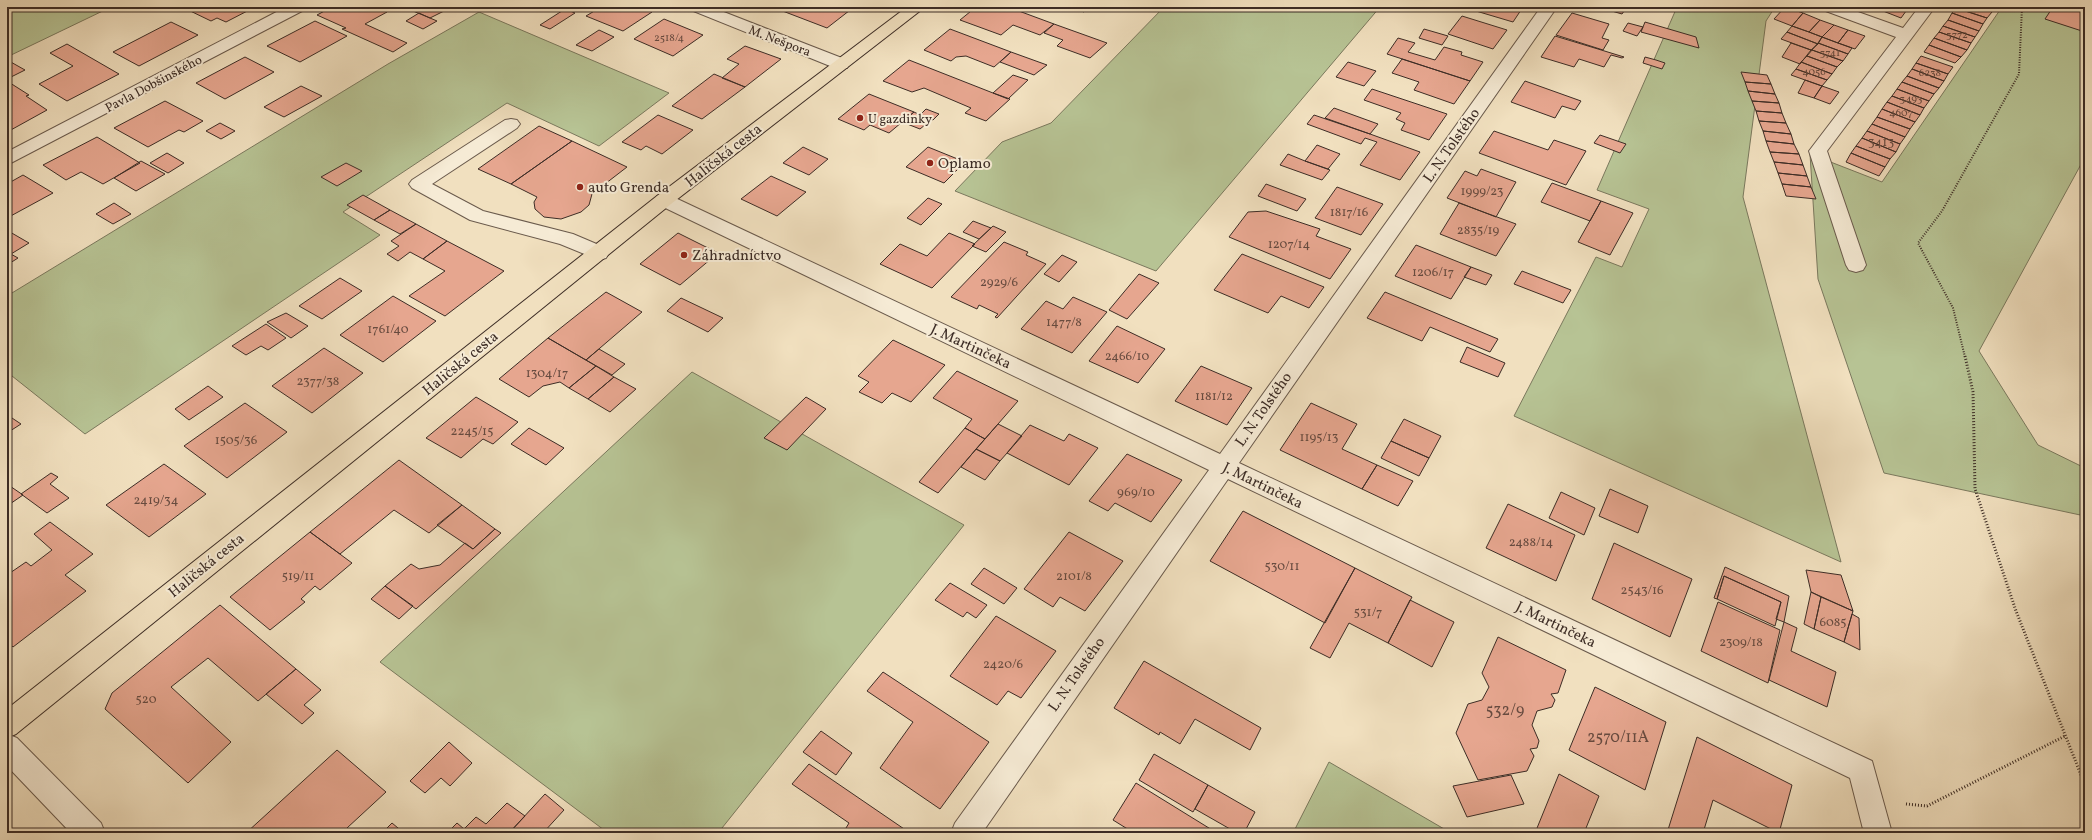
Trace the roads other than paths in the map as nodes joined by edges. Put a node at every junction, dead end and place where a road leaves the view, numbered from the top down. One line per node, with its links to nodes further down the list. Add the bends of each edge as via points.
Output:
1 (298, 7): 10 (street, Pavla Dobšinského)
2 (697, 7): 8 (street, M. Nešpora)
3 (917, 7): 8 (main road, Haličská cesta)
4 (1549, 7): 14 (street, L. N. Tolstého)
5 (1829, 7): 7 (street)
6 (1927, 7): 7 (street)
7 (1906, 35): 13 (street, via 1818,151)
8 (841, 64): 11 (main road, Haličská cesta)
9 (511, 124): 12 (street, via 418,184 477,216 566,239)
10 (7, 159)
11 (664, 200): 12 (main road, Haličská cesta); 14 (street, J. Martinčeka)
12 (599, 253): 15 (main road, Haličská cesta, via 65,677)
13 (1856, 265)
14 (1223, 465): 18 (street, L. N. Tolstého); 19 (street, J. Martinčeka, via 1862,770)
15 (7, 726)
16 (7, 747): 17 (street)
17 (91, 833)
18 (965, 833)
19 (1878, 833)

